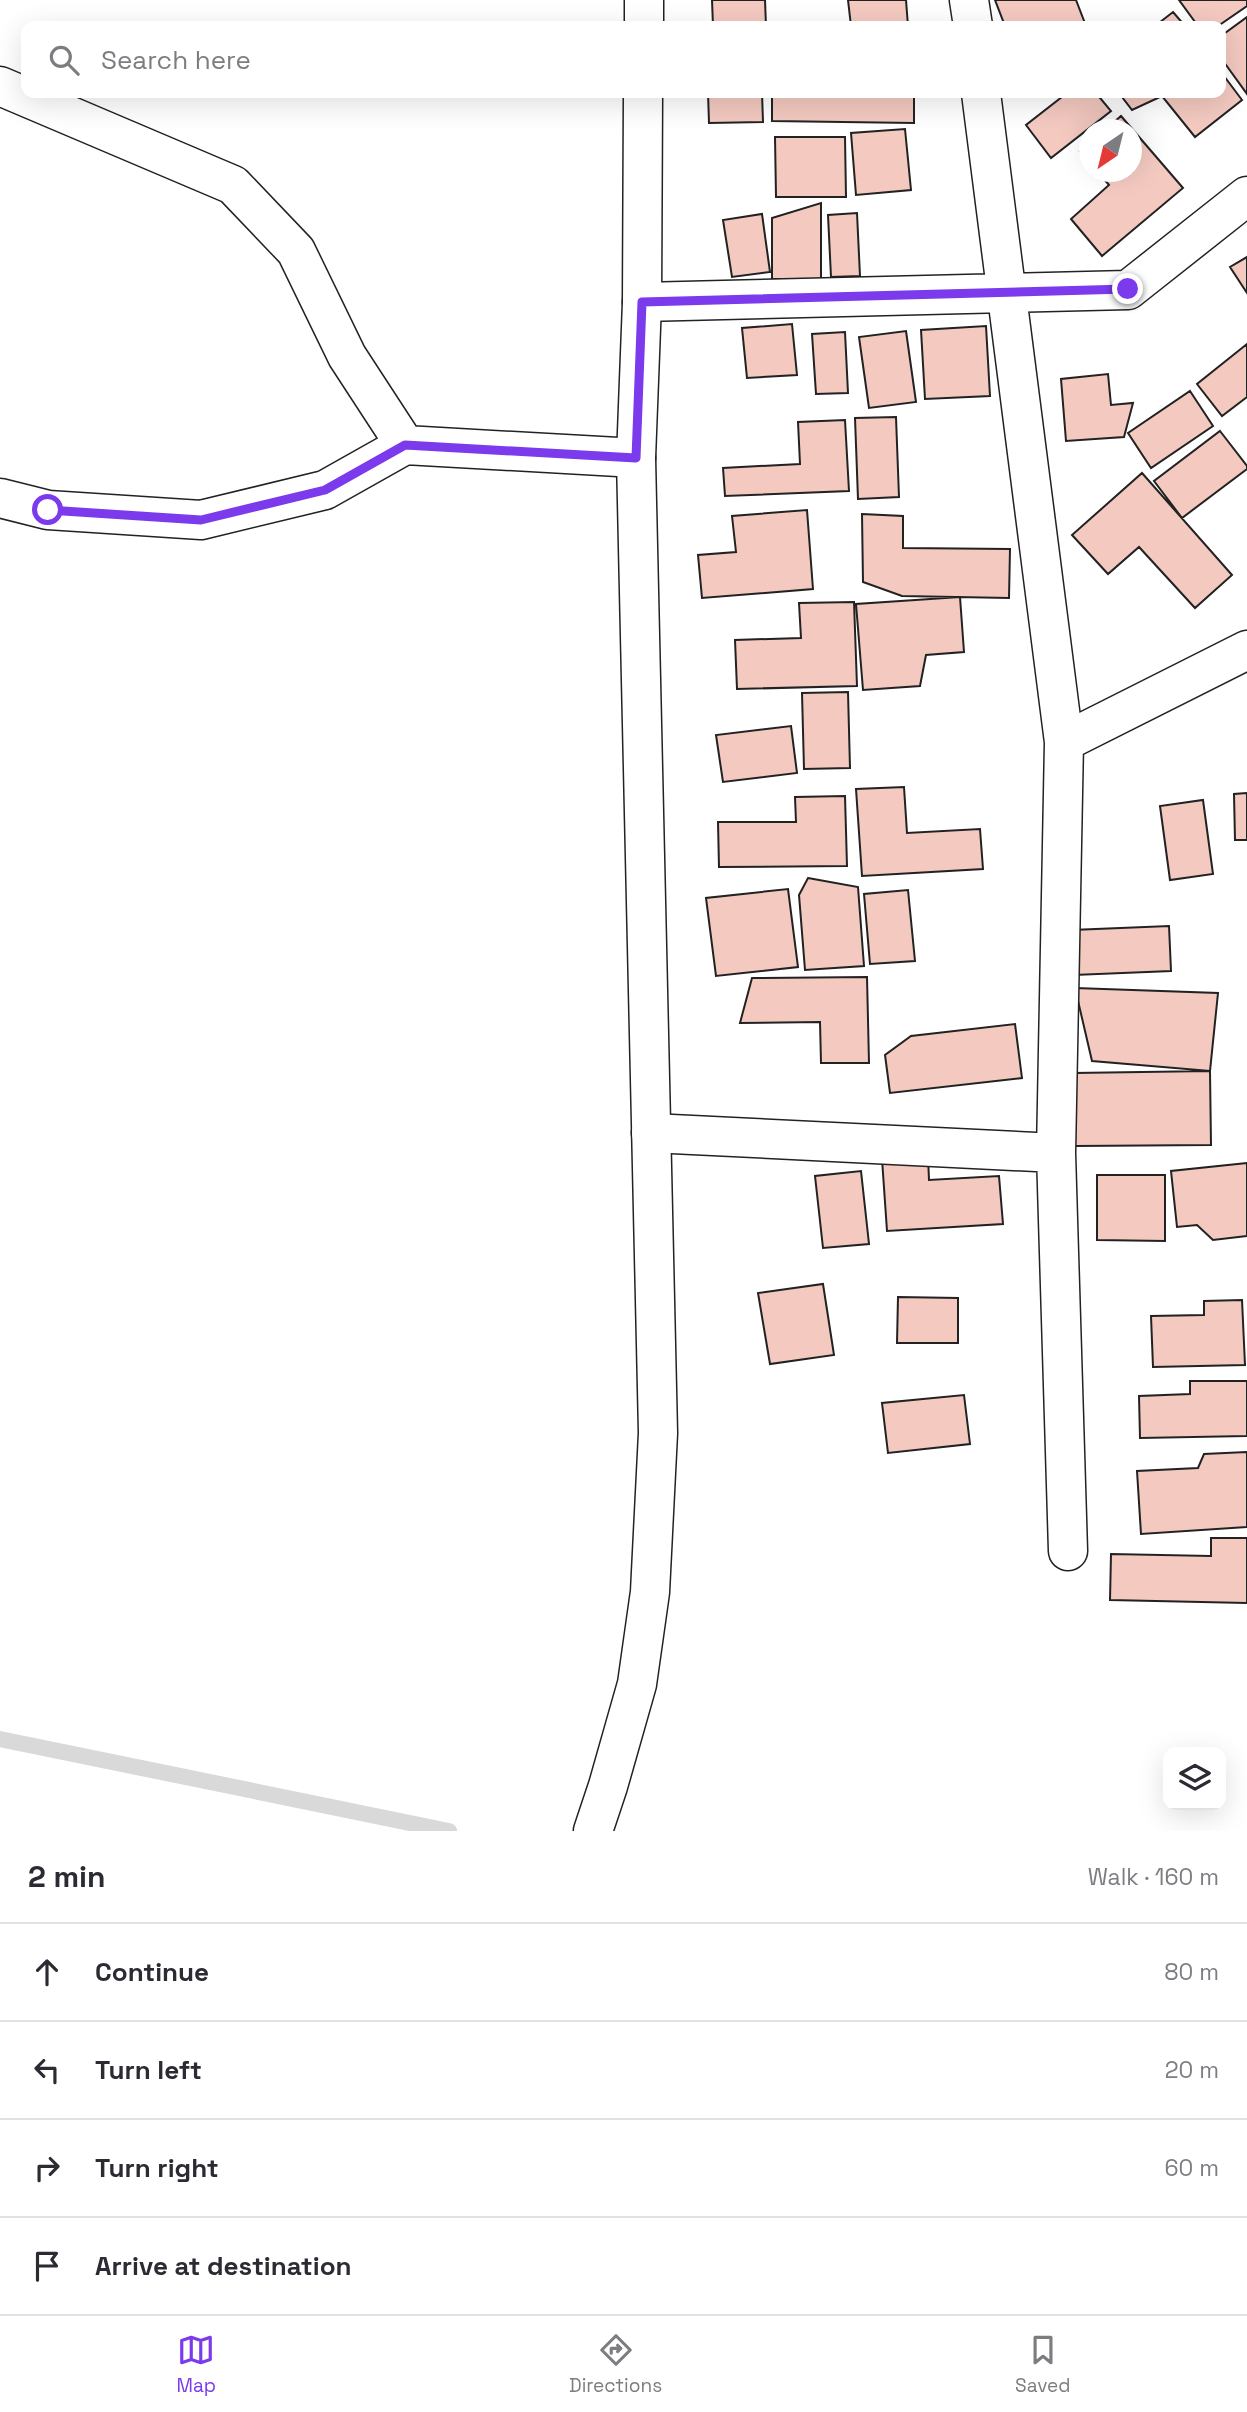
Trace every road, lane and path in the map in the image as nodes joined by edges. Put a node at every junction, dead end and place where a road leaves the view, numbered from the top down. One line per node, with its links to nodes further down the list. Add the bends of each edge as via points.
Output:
1 (644, 0): 3 (street)
2 (969, 0): 4 (street)
3 (644, 21)
4 (972, 21)
5 (0, 86): 6 (street)
6 (21, 95)
7 (28, 98): 13 (street, via 233,186 296,251 347,356)
8 (643, 98): 12 (street)
9 (982, 98): 11 (street)
10 (1247, 196): 11 (street, via 1128,289)
11 (1007, 293): 12 (street); 17 (street)
12 (642, 302): 14 (street)
13 (405, 445): 14 (street); 15 (street, via 325,490 201,520 48,510)
14 (636, 458): 18 (street)
15 (0, 498)
16 (1247, 650): 17 (street)
17 (1064, 742): 19 (street)
18 (651, 1133): 19 (street); 21 (street, via 659,1433 650,1591 637,1684)
19 (1056, 1153): 20 (street)
20 (1068, 1551)
21 (593, 1831)

